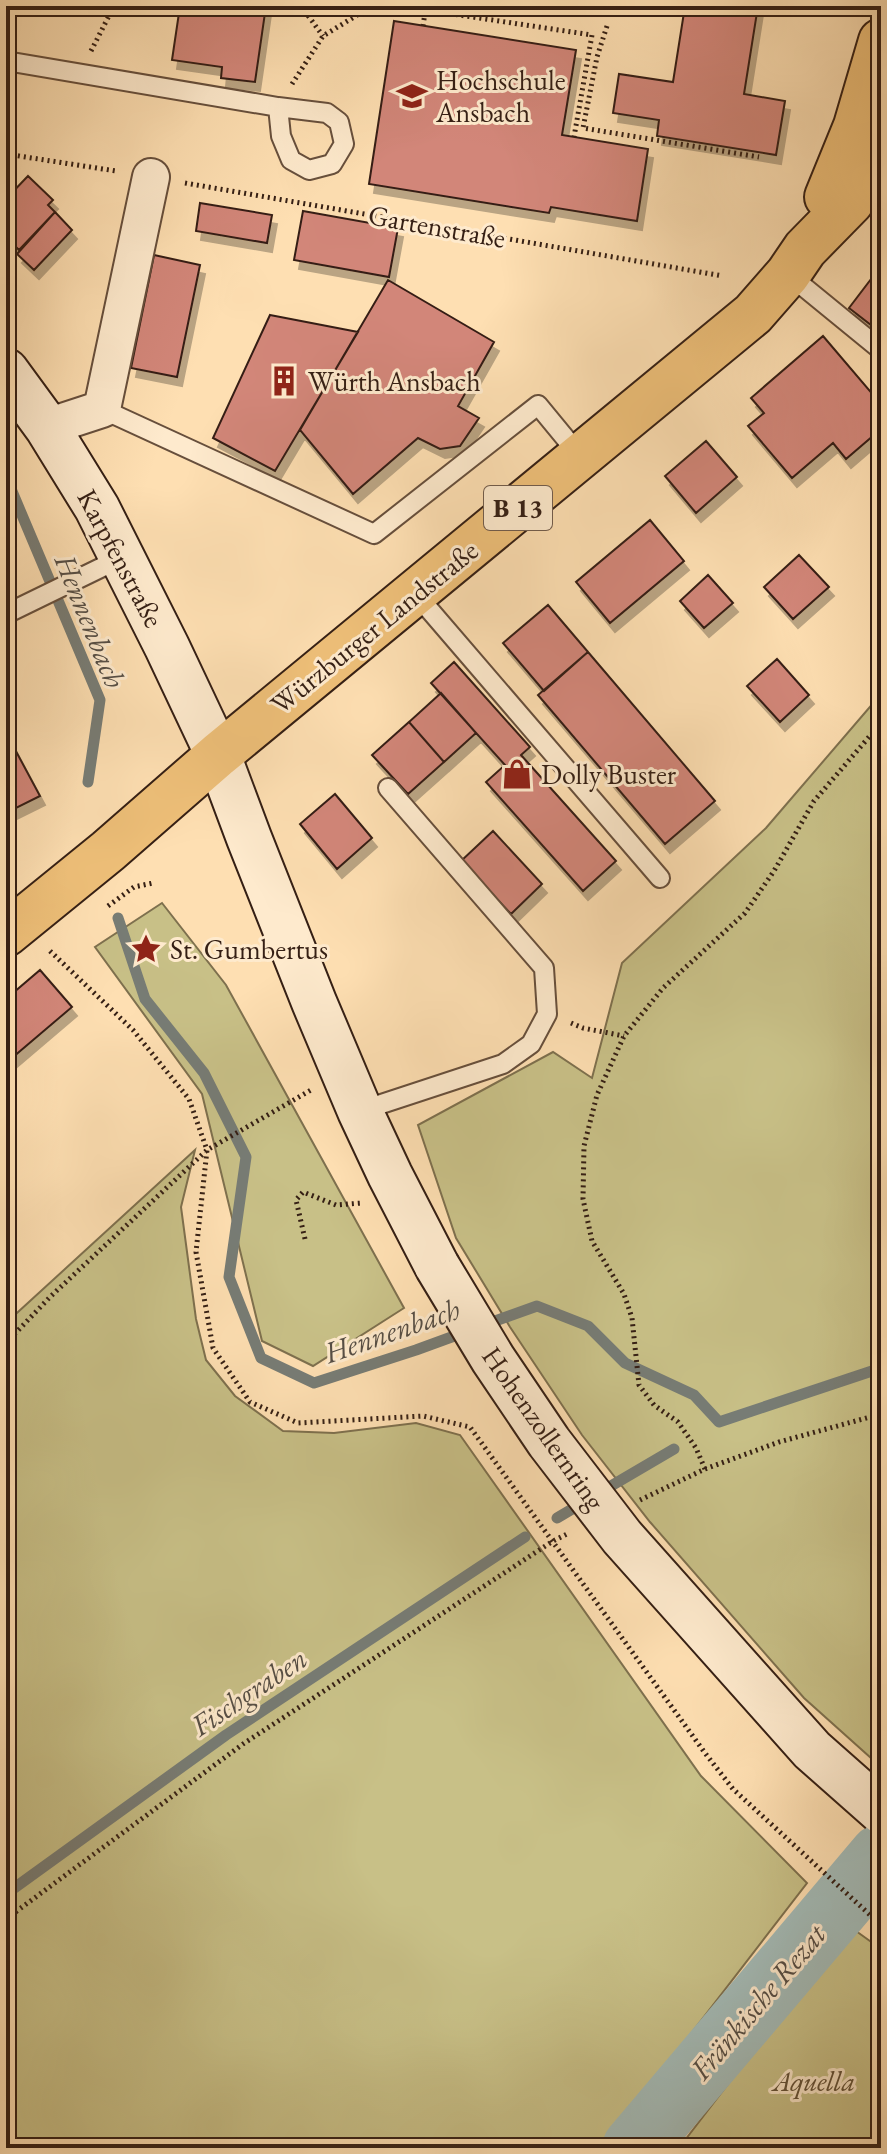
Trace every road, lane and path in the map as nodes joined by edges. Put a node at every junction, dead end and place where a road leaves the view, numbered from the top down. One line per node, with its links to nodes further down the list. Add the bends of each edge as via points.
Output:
1 (114, 6): 12 (path)
2 (301, 6): 7 (path)
3 (372, 6): 7 (path)
4 (426, 8): 5 (path); 9 (path, via 592,35)
5 (423, 26)
6 (607, 26): 10 (path)
7 (323, 36): 13 (path)
8 (881, 41): 19 (main road, Würzburger Landstraße / B 13, via 856,126)
9 (588, 55): 10 (path); 14 (path)
10 (597, 57): 17 (path, via 583,128)
11 (6, 61): 12 (lane)
12 (81, 72): 13 (lane)
13 (278, 107)
14 (574, 137)
15 (881, 148): 19 (main road, Würzburger Landstraße / B 13, via 851,202)
16 (6, 154): 18 (path, Gartenstraße)
17 (759, 157)
18 (151, 177): 20 (path, Gartenstraße); 23 (street)
19 (797, 262): 21 (lane); 25 (main road, Würzburger Landstraße / B 13, via 753,314)
20 (723, 276)
21 (881, 350)
22 (9, 381): 24 (main road, Karpfenstraße)
23 (102, 409): 24 (street); 25 (lane, via 374,534 538,405)
24 (47, 427): 26 (main road, Karpfenstraße)
25 (580, 456): 27 (main road, Würzburger Landstraße / B 13)
26 (123, 557): 28 (lane); 30 (main road, Karpfenstraße)
27 (415, 593): 30 (main road, Würzburger Landstraße / B 13); 32 (lane)
28 (6, 614)
29 (881, 723): 36 (path, via 814,801 745,913 663,988)
30 (218, 755): 33 (main road, Würzburger Landstraße / B 13); 37 (main road, Hohenzollernring)
31 (388, 788): 35 (lane, via 544,968)
32 (660, 878)
33 (6, 934)
34 (48, 952): 38 (path, via 133,1030 189,1099)
35 (547, 1014): 36 (path); 37 (lane, via 531,1044 503,1064)
36 (624, 1036): 42 (path, via 597,1095 584,1146 583,1199 592,1241 632,1318 639,1385 654,1405 678,1422 705,1469)
37 (352, 1092): 38 (path, via 260,1120); 44 (main road, Hohenzollernring, bridge, via 437,1266 549,1442 622,1537 812,1750)
38 (207, 1150): 41 (path); 43 (path, via 196,1252 213,1348 250,1402 298,1423 423,1416 470,1427)
39 (367, 1202): 40 (path, via 336,1205 303,1192 296,1200)
40 (305, 1239)
41 (6, 1343)
42 (881, 1414)
43 (553, 1541): 45 (path, via 243,1744); 46 (path, via 733,1789)
44 (881, 1811)
45 (6, 1919)
46 (881, 1925)

